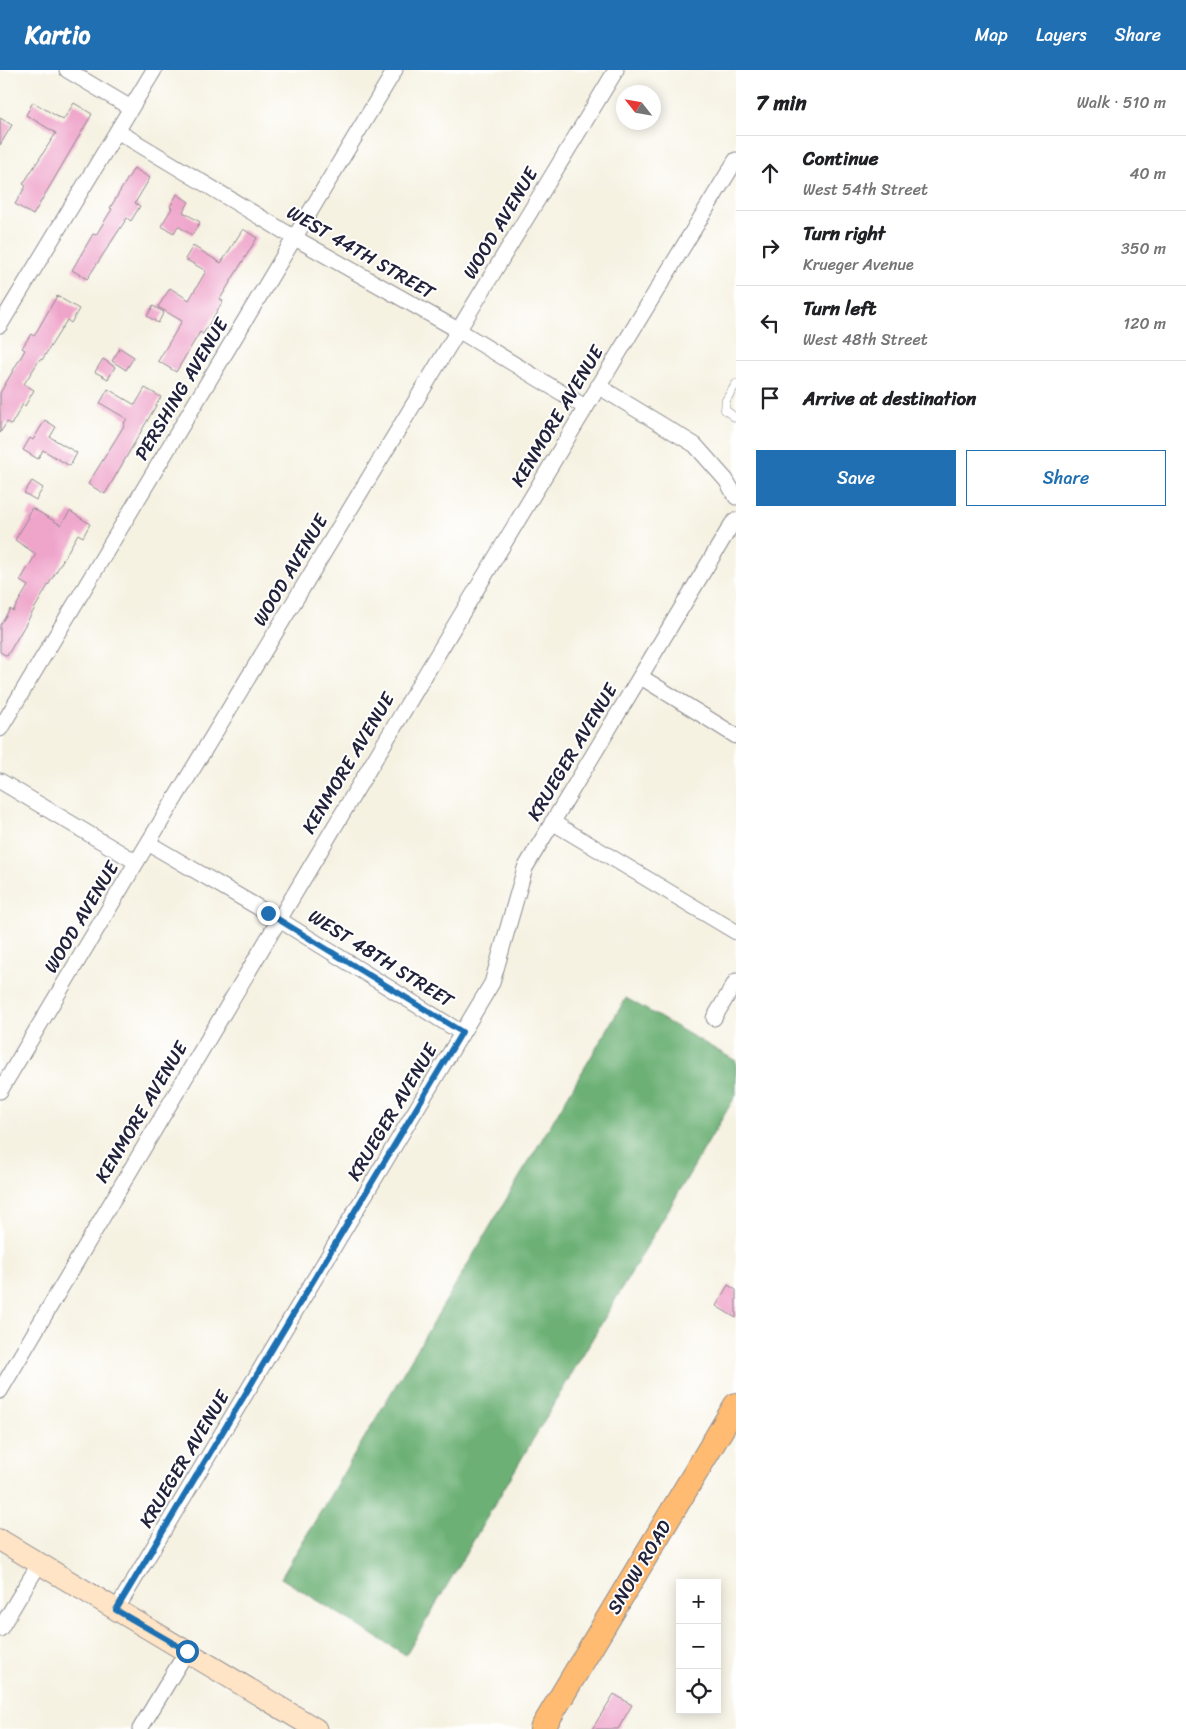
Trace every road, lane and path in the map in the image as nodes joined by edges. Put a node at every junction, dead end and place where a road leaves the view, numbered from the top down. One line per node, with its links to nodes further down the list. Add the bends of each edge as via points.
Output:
1 (67, 70): 5 (street)
2 (154, 70): 5 (street)
3 (395, 70): 8 (street, PERSHING AVENUE)
4 (616, 70): 10 (street, WOOD AVENUE)
5 (130, 108): 6 (street)
6 (117, 131): 8 (street, WEST 44TH STREET); 9 (street)
7 (736, 160): 12 (street, KENMORE AVENUE)
8 (295, 238): 10 (street, WEST 44TH STREET); 18 (street, PERSHING AVENUE)
9 (0, 325)
10 (458, 330): 13 (street, WEST 44TH STREET); 22 (street, WOOD AVENUE)
11 (736, 384): 14 (lane, via 726,400 725,410)
12 (598, 386): 13 (street, KENMORE AVENUE); 15 (street, via 695,444)
13 (585, 407): 24 (street, KENMORE AVENUE)
14 (736, 418)
15 (736, 497)
16 (736, 520): 17 (street, KRUEGER AVENUE)
17 (641, 677): 19 (street); 21 (street, KRUEGER AVENUE)
18 (0, 729)
19 (736, 736)
20 (0, 781): 23 (street)
21 (552, 822): 25 (street); 28 (street, KRUEGER AVENUE, via 525,868 492,983)
22 (148, 844): 23 (street, WOOD AVENUE); 24 (street, WEST 48TH STREET)
23 (136, 862): 29 (street, WOOD AVENUE)
24 (278, 918): 28 (street, WEST 48TH STREET); 30 (street, KENMORE AVENUE)
25 (736, 932)
26 (736, 981): 27 (street)
27 (714, 1018)
28 (462, 1032): 34 (street, KRUEGER AVENUE)
29 (0, 1091)
30 (0, 1391)
31 (736, 1405): 39 (main road, SNOW ROAD)
32 (0, 1540): 33 (street)
33 (39, 1564): 34 (street); 35 (street)
34 (116, 1610): 36 (street)
35 (0, 1629)
36 (187, 1651): 37 (street); 38 (street)
37 (140, 1729)
38 (316, 1729)
39 (542, 1729)

